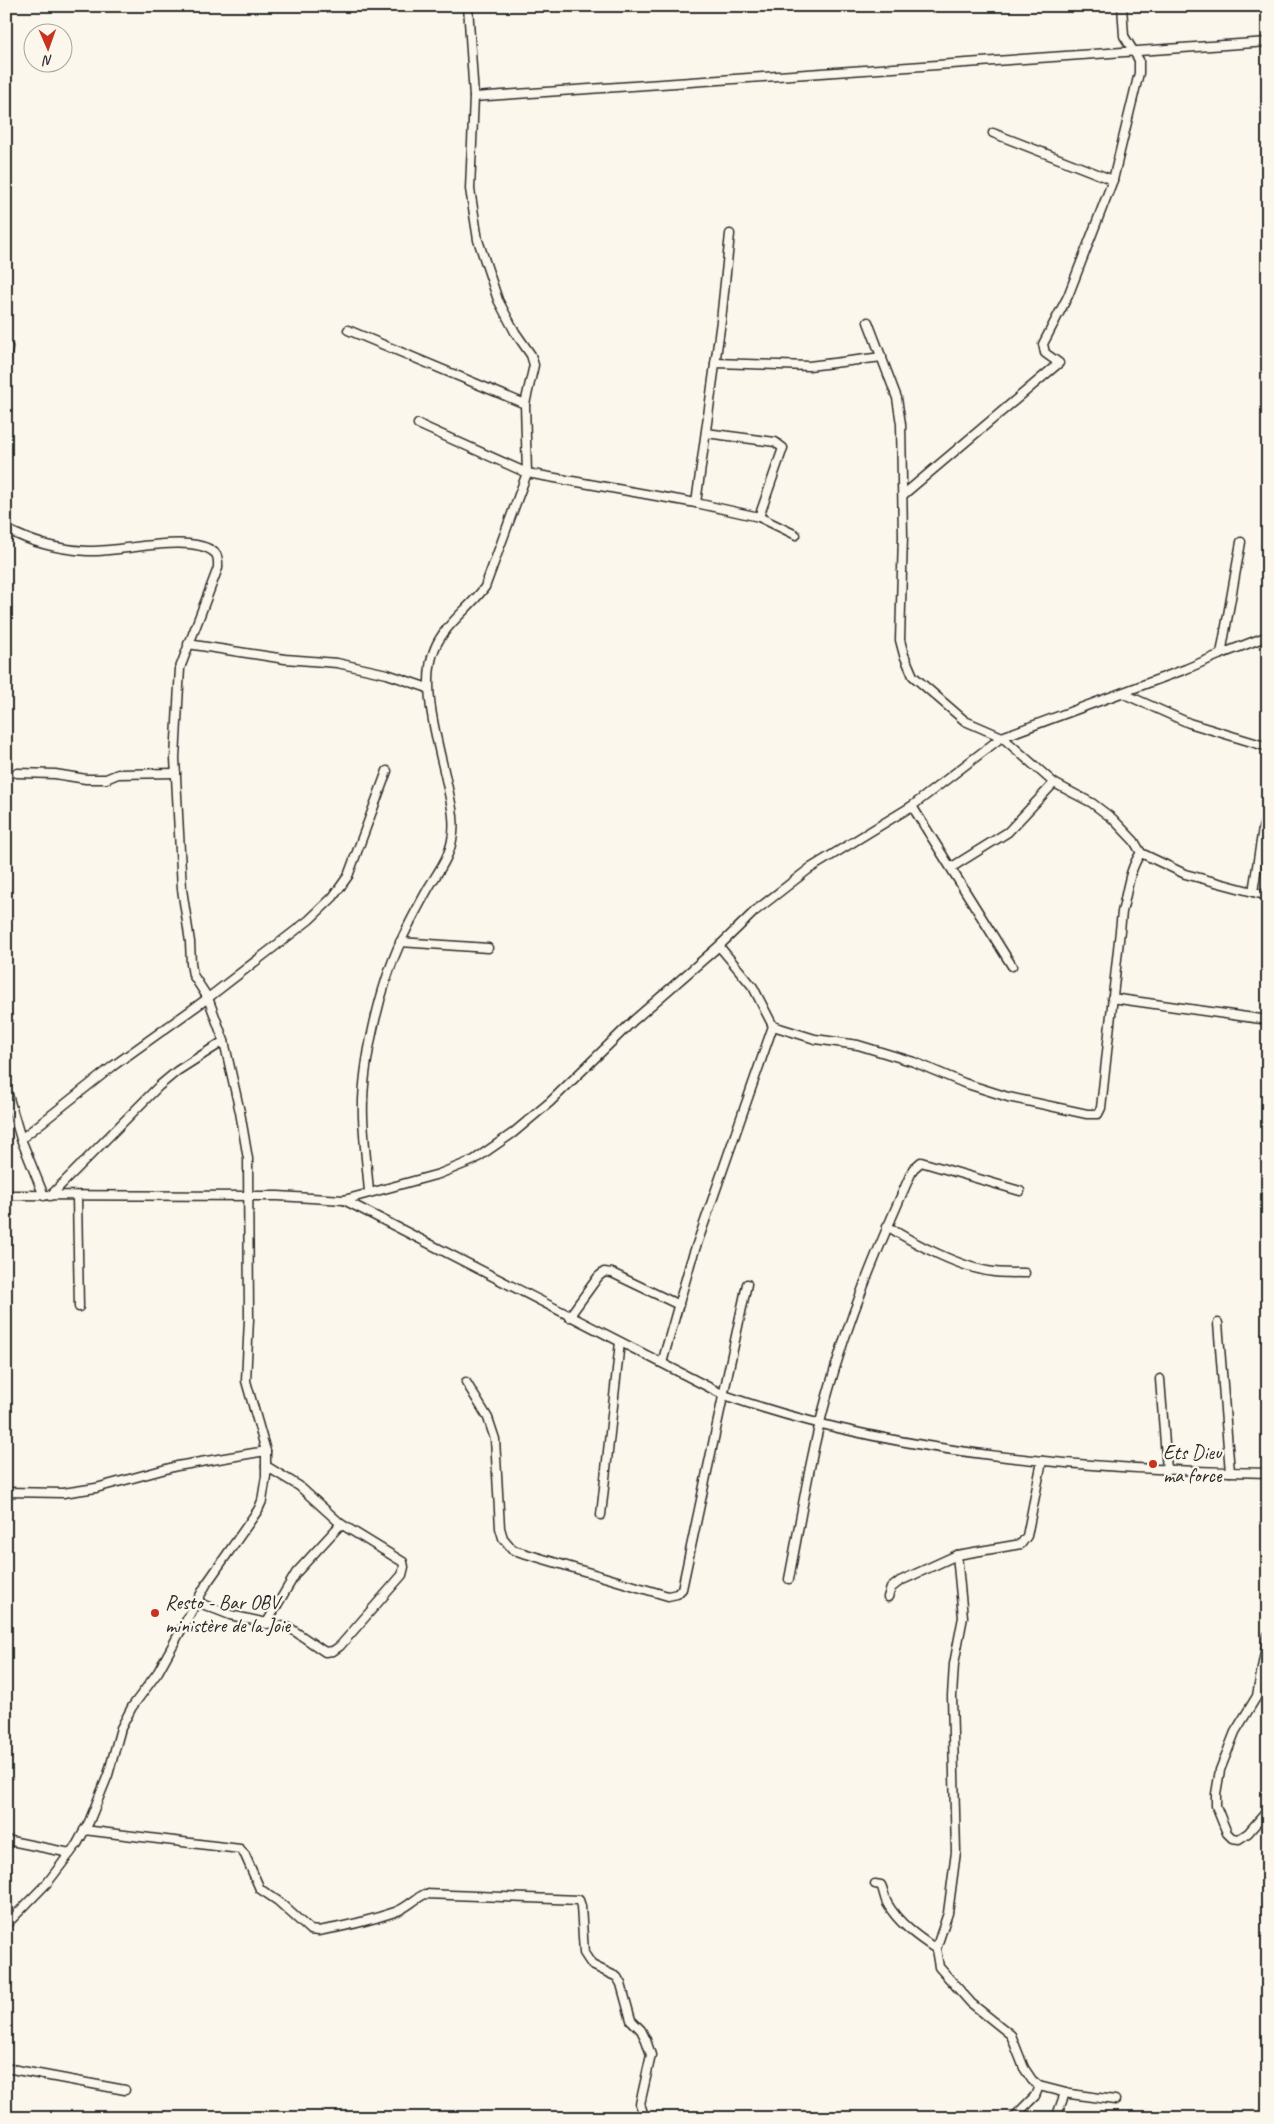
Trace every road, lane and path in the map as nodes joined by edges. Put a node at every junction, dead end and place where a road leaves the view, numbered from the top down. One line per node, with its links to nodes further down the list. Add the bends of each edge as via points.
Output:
1 (468, 6): 5 (street)
2 (1122, 6): 4 (street, via 1124,36)
3 (1268, 42): 4 (street)
4 (1133, 50): 5 (street); 7 (street, via 1139,60 1139,73)
5 (474, 96): 15 (street, via 470,189 478,240 498,300 534,365)
6 (993, 133): 7 (street)
7 (1113, 180): 19 (street, via 1068,296 1043,344 1045,353 1059,363)
8 (730, 234): 14 (street)
9 (868, 322): 12 (street)
10 (348, 330): 15 (street)
11 (6, 346): 13 (street)
12 (882, 358): 14 (street, via 809,366); 19 (street, via 902,424)
13 (6, 359)
14 (715, 363): 17 (street)
15 (524, 404): 18 (street)
16 (418, 424): 18 (street)
17 (706, 433): 20 (street); 21 (street, via 775,442 783,448)
18 (527, 473): 20 (street); 28 (street, via 485,587 444,633 435,648)
19 (903, 495): 30 (street, via 900,640 904,655 913,676 966,721)
20 (696, 503): 21 (street)
21 (759, 516): 23 (street)
22 (6, 528): 26 (street, via 31,541 61,548 119,550 184,542 215,553 218,568)
23 (796, 535)
24 (1241, 542): 27 (street)
25 (1268, 636): 27 (street)
26 (188, 644): 28 (street, via 285,659 337,663 387,674); 34 (street, via 180,668)
27 (1221, 654): 29 (street)
28 (428, 688): 42 (street, via 453,813 452,840 447,858)
29 (1122, 693): 30 (street); 31 (street, via 1189,724)
30 (1002, 737): 35 (street); 36 (street)
31 (1268, 747)
32 (387, 771): 46 (street, via 348,876 333,898)
33 (17, 773): 34 (street, via 106,779 118,774)
34 (176, 773): 46 (street, via 190,964)
35 (1054, 783): 38 (street, via 1113,819 1130,836); 39 (street, via 1008,832)
36 (912, 806): 39 (street); 43 (street, via 809,870 755,911)
37 (1268, 814): 40 (street)
38 (1141, 854): 40 (street, via 1186,874); 47 (street, via 1122,912)
39 (952, 867): 45 (street)
40 (1253, 892): 41 (street)
41 (1268, 896)
42 (400, 942): 44 (street); 54 (street, via 386,980 367,1068 363,1115)
43 (719, 946): 49 (street, via 753,987); 54 (street, via 513,1133 474,1160 439,1174)
44 (488, 948)
45 (1012, 966)
46 (208, 998): 50 (street); 52 (street, via 113,1066)
47 (1112, 998): 48 (street); 49 (street, via 1098,1114 1008,1097 858,1045 815,1039)
48 (1268, 1020)
49 (773, 1026): 63 (street, via 700,1234)
50 (224, 1041): 56 (street, via 159,1086); 57 (street, via 245,1140)
51 (6, 1088): 52 (street)
52 (21, 1139): 56 (street)
53 (1020, 1191): 60 (street, via 921,1162 913,1169)
54 (369, 1192): 59 (street)
55 (6, 1195): 56 (street)
56 (47, 1196): 58 (street)
57 (249, 1196): 58 (street); 59 (street); 73 (street, via 246,1381)
58 (77, 1197): 64 (street)
59 (344, 1200): 65 (street)
60 (887, 1226): 61 (street, via 958,1262 992,1272); 72 (street, via 840,1351)
61 (1025, 1273)
62 (747, 1284): 71 (street)
63 (680, 1305): 65 (street, via 604,1272); 68 (street)
64 (79, 1306)
65 (569, 1317): 67 (street)
66 (1218, 1323): 77 (street)
67 (620, 1342): 68 (street); 80 (street)
68 (662, 1363): 71 (street)
69 (1160, 1379): 76 (street)
70 (466, 1382): 71 (street, via 493,1428 500,1528 503,1538 513,1550 668,1596 682,1589)
71 (724, 1395): 72 (street)
72 (820, 1424): 74 (street, via 947,1450); 83 (street)
73 (266, 1450): 75 (street); 79 (street, via 177,1466 96,1488 63,1493)
74 (1042, 1461): 76 (street); 82 (street, via 1028,1536 1021,1544)
75 (266, 1466): 81 (street, via 299,1486); 85 (street, via 258,1510)
76 (1168, 1470): 77 (street)
77 (1230, 1472): 78 (street)
78 (1268, 1473)
79 (6, 1492)
80 (601, 1515)
81 (341, 1524): 86 (street, via 296,1573); 86 (street, via 402,1562 402,1575 333,1650 325,1652 290,1628)
82 (957, 1555): 84 (street, via 900,1581); 94 (street, via 963,1617 952,1696 956,1852 948,1913)
83 (789, 1579)
84 (888, 1597)
85 (197, 1602): 86 (street); 89 (street, via 158,1672 121,1728 108,1775)
86 (266, 1624)
87 (1268, 1635): 88 (street, via 1257,1696 1235,1732 1220,1770 1216,1806 1227,1834 1239,1839)
88 (1268, 1810)
89 (84, 1830): 91 (street); 100 (street, via 240,1849 260,1889 310,1930 318,1931 395,1912 425,1894 579,1900 587,1960 617,1977 631,2020 640,2030 651,2054 640,2104)
90 (6, 1840): 91 (street)
91 (70, 1853): 93 (street, via 48,1882)
92 (875, 1884): 94 (street, via 881,1885 886,1900 901,1921)
93 (6, 1925)
94 (936, 1949): 96 (street, via 939,1967 971,2003 1011,2035 1024,2068)
95 (6, 2068): 97 (street)
96 (1039, 2086): 98 (street); 101 (street, via 1035,2096)
97 (125, 2090)
98 (1065, 2093): 99 (street); 102 (street)
99 (1115, 2100)
100 (645, 2118)
101 (1013, 2118)
102 (1056, 2118)

